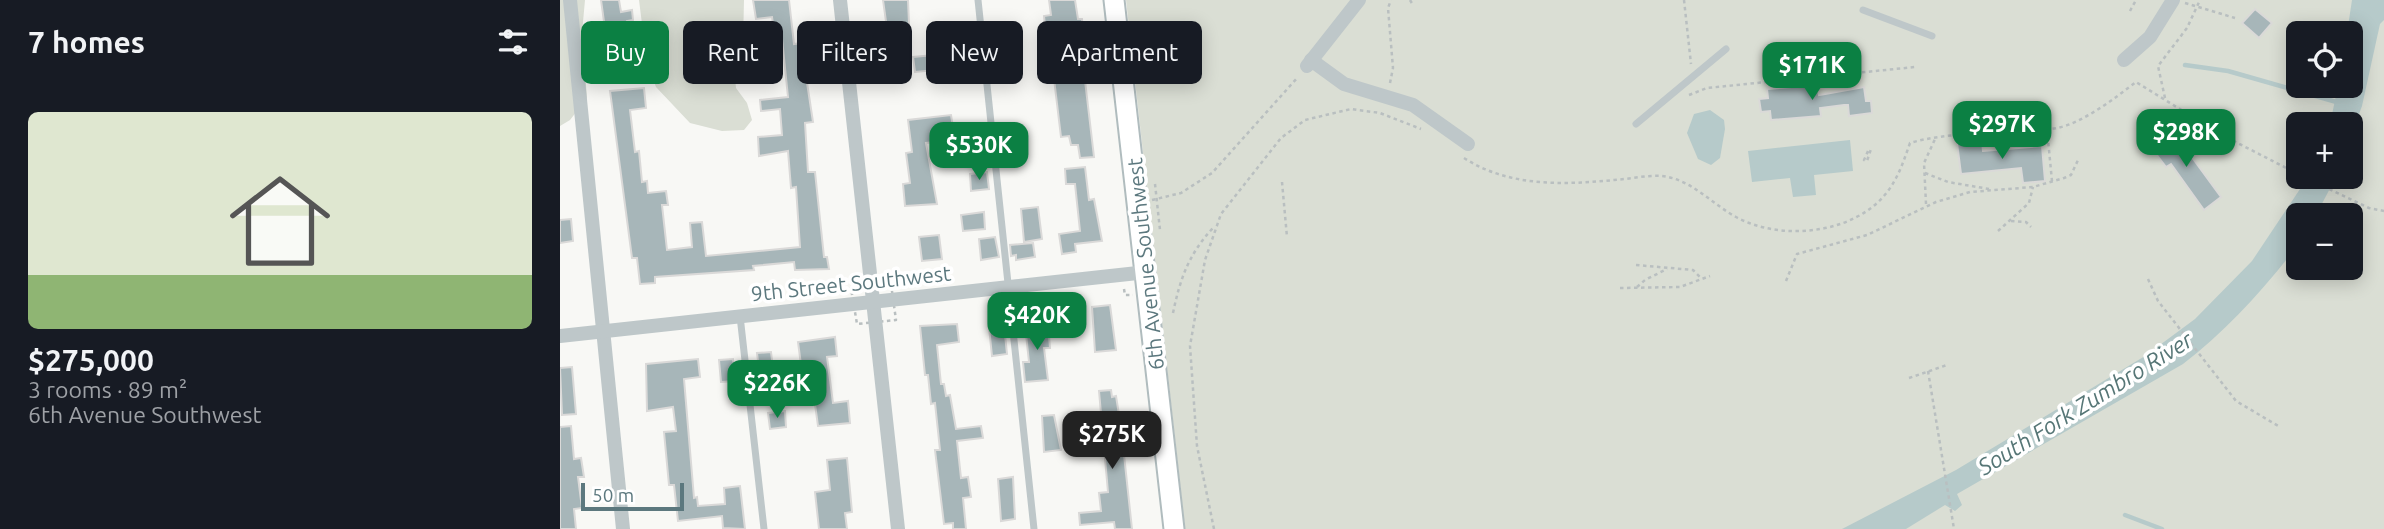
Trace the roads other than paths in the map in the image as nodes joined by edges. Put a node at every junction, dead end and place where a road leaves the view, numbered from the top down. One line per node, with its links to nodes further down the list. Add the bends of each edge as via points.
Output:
1 (570, 0): 17 (street)
2 (840, 0): 15 (street)
3 (978, 0): 14 (lane)
4 (1114, 0): 13 (street, 6th Avenue Southwest, via 1148,200)
5 (1359, 0): 12 (street, via 1309,63 1344,84 1423,111)
6 (2174, 0): 10 (street, via 2150,37)
7 (1863, 10): 8 (lane)
8 (1932, 36)
9 (1726, 49): 11 (lane)
10 (2124, 60)
11 (1636, 124)
12 (1468, 144)
13 (1147, 272): 14 (street, 9th Street Southwest); 23 (street, 6th Avenue Southwest)
14 (1009, 287): 15 (street, 9th Street Southwest); 22 (lane)
15 (874, 301): 16 (street, 9th Street Southwest); 21 (street)
16 (740, 316): 17 (street, 9th Street Southwest); 20 (lane)
17 (604, 331): 18 (street, 9th Street Southwest); 19 (street)
18 (560, 336)
19 (623, 529)
20 (764, 529)
21 (898, 529)
22 (1034, 529)
23 (1174, 529)

